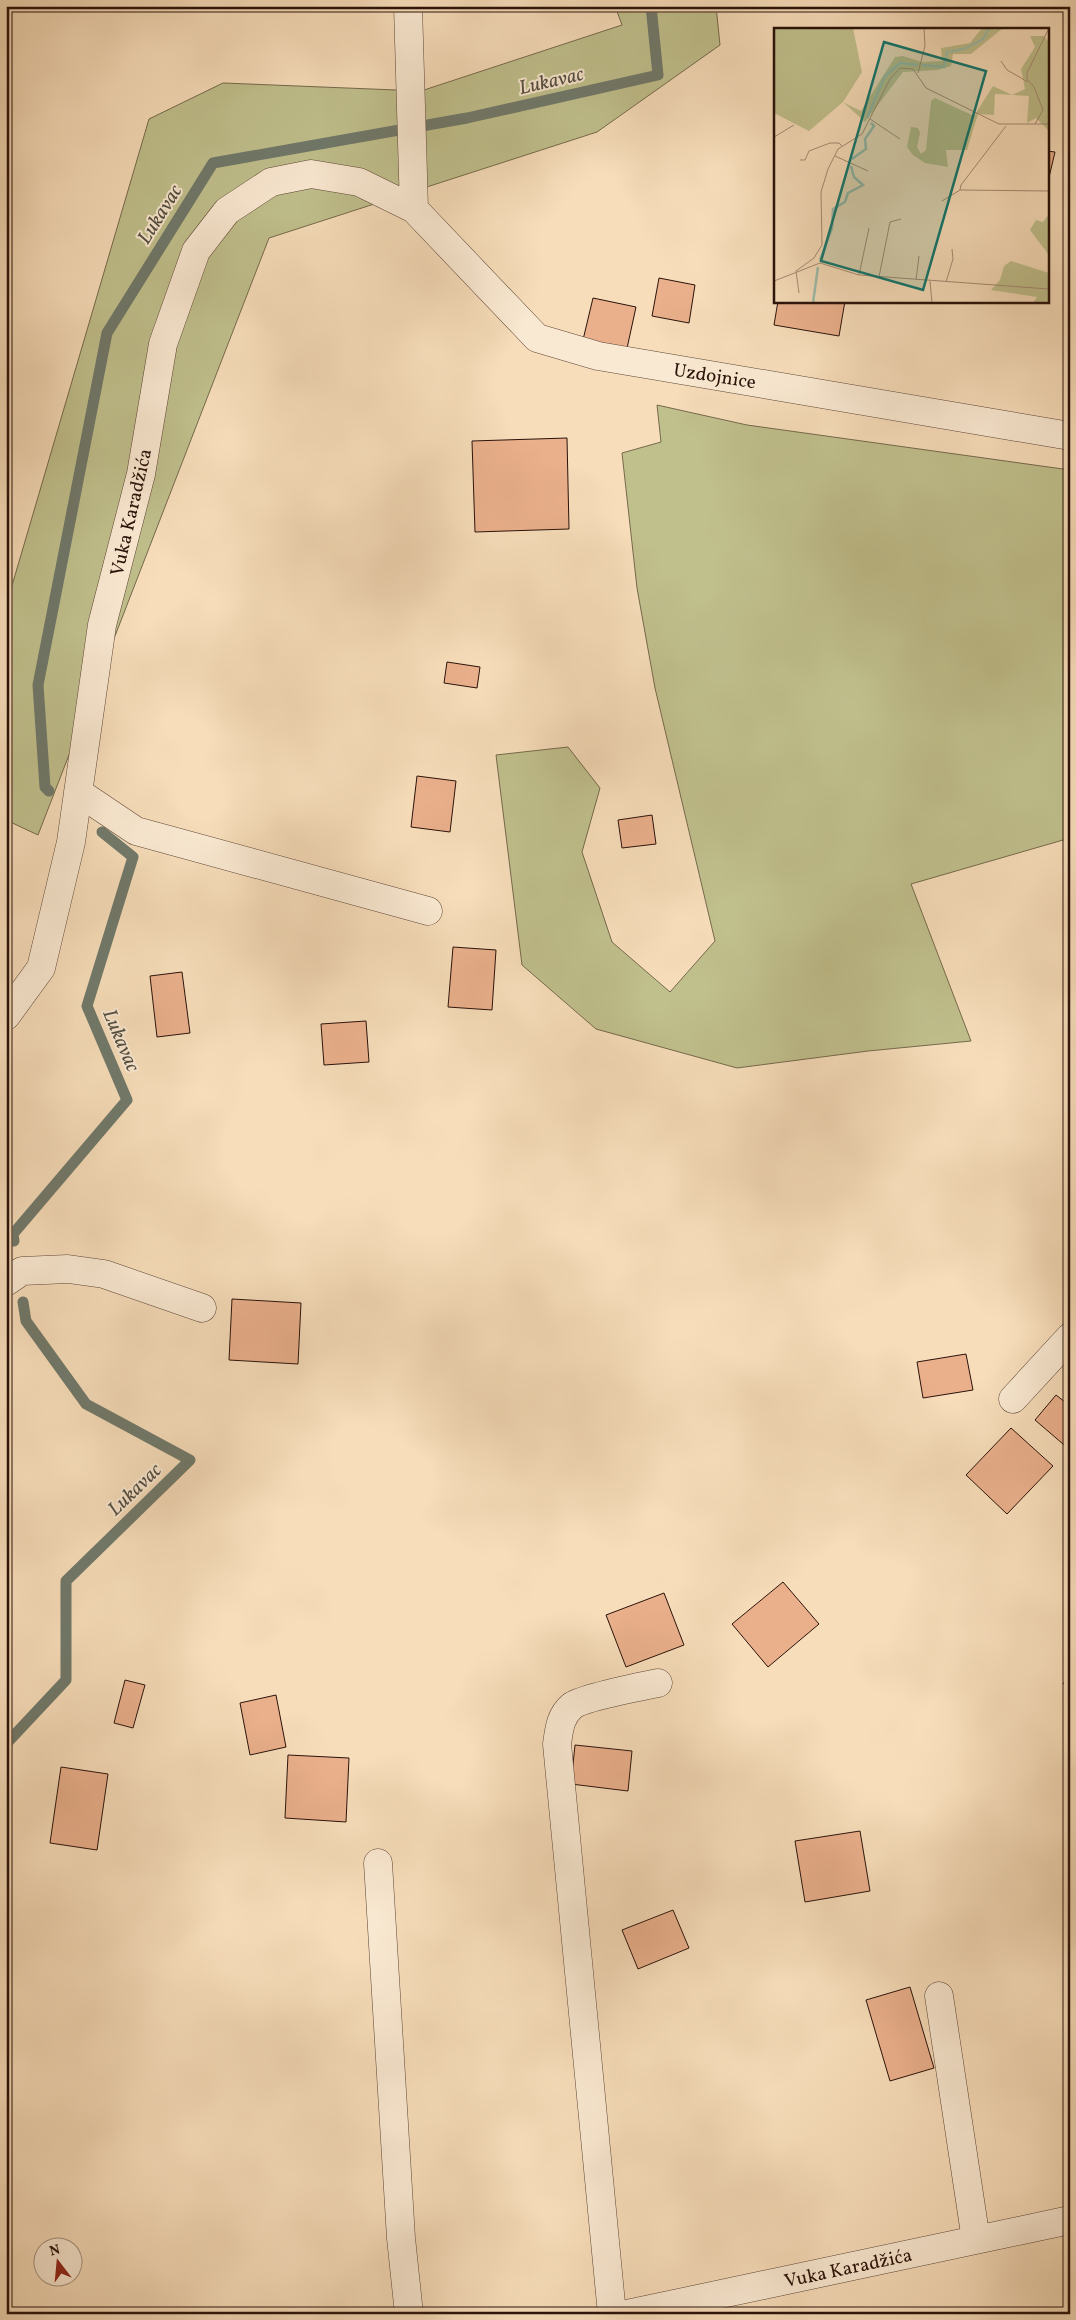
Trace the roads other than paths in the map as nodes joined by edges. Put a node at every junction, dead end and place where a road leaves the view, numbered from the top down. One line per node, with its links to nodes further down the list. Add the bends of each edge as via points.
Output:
1 (408, 6): 2 (street)
2 (414, 209): 3 (street, Uzdojnice, via 537,338 598,356); 4 (street, Vuka Karadžića, via 359,182 311,174 295,177 271,182 227,211 196,251 163,344 141,474 102,626)
3 (1070, 436)
4 (78, 792): 5 (street, via 136,831); 6 (street, Vuka Karadžića, via 71,842 41,968)
5 (428, 911)
6 (6, 1016)
7 (6, 1282): 8 (street, via 22,1271 68,1269 104,1274)
8 (202, 1308)
9 (1070, 1338): 10 (street)
10 (1013, 1399)
11 (658, 1683): 17 (street, via 573,1705 560,1723 557,1744)
12 (378, 1864): 16 (street)
13 (939, 1996): 15 (street)
14 (1070, 2220): 15 (street, Vuka Karadžića)
15 (976, 2240): 18 (street, Vuka Karadžića)
16 (408, 2314)
17 (612, 2314)
18 (627, 2314)

